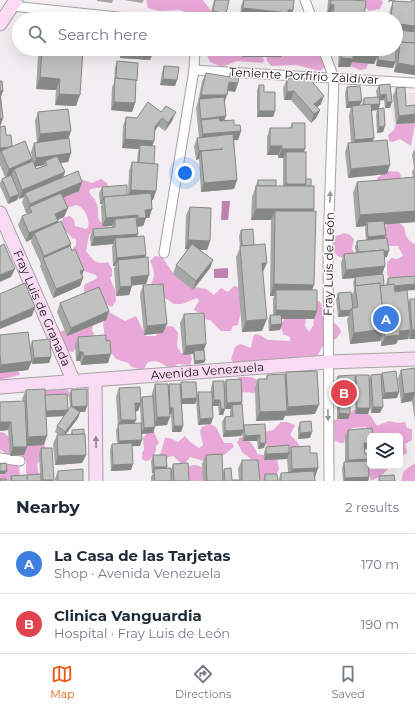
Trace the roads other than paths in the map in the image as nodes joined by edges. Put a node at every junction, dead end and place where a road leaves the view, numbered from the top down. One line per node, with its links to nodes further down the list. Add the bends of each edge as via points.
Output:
1 (305, 0): 4 (street)
2 (14, 3): 3 (street); 5 (main road)
3 (83, 12)
4 (309, 12)
5 (0, 24)
6 (195, 56): 8 (street)
7 (326, 56): 9 (street, Fray Luis de León)
8 (194, 70): 9 (street, Teniente Porfirio Zaldívar); 12 (street)
9 (334, 78): 10 (street, Teniente Porfirio Zaldívar); 14 (street, Fray Luis de León, one-way to 9, via 328,244)
10 (415, 83)
11 (0, 213): 16 (main road, Fray Luis de Granada)
12 (164, 253)
13 (415, 359): 14 (main road, Avenida Venezuela)
14 (328, 362): 15 (main road, Avenida Venezuela); 21 (street, Fray Luis de León, one-way to 21)
15 (95, 381): 16 (main road, Avenida Venezuela); 20 (main road, one-way to 15)
16 (74, 382): 17 (main road, Avenida Venezuela)
17 (0, 387)
18 (0, 458): 19 (street)
19 (20, 461)
20 (96, 481)
21 (329, 481)

